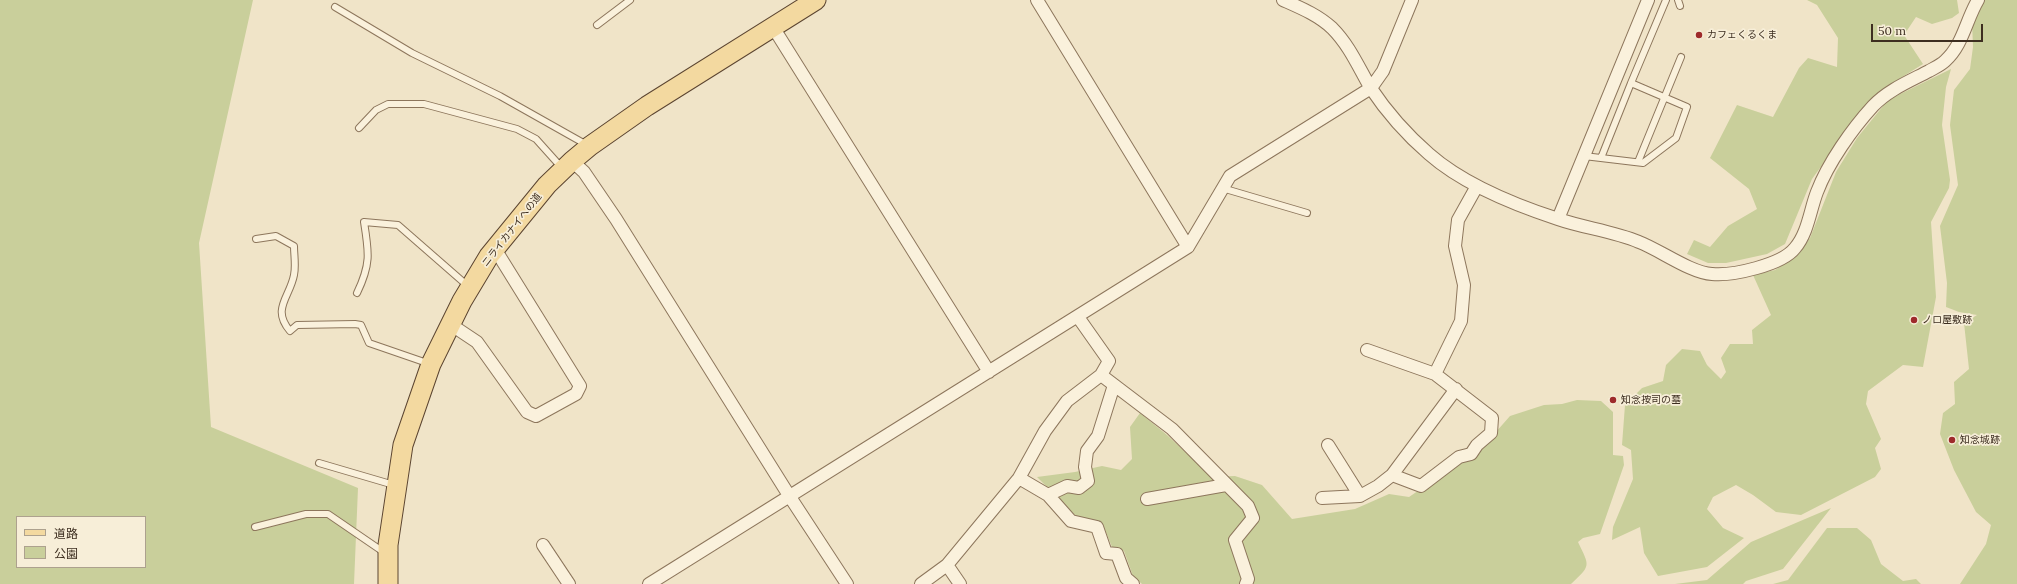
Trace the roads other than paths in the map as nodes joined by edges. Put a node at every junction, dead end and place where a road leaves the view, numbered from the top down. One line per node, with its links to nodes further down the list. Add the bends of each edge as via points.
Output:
1 (630, 0): 10 (lane)
2 (816, 0): 11 (main road, ニライカナイへの道)
3 (1037, 0): 27 (street)
4 (1283, 0): 14 (street, via 1310,12 1331,28 1348,46)
5 (1412, 0): 14 (street, via 1384,71)
6 (1648, 0): 18 (street)
7 (1666, 0): 13 (lane)
8 (1978, 0): 25 (street, via 1969,15 1964,36 1945,62 1892,91 1874,105 1858,126 1826,170 1806,228 1795,249 1786,256 1753,268 1710,274 1639,241)
9 (335, 7): 17 (lane, via 412,53 500,96)
10 (597, 25)
11 (773, 27): 17 (main road, ニライカナイへの道, via 647,106); 35 (street)
12 (1681, 57): 15 (lane)
13 (1631, 83): 15 (lane); 19 (lane)
14 (1371, 88): 22 (street, via 1403,129 1430,155); 23 (street, via 1230,176)
15 (1664, 97): 20 (lane); 20 (lane, via 1687,107 1676,138 1643,163)
16 (359, 128): 21 (lane, via 376,110 388,104 424,104 517,129 536,139)
17 (590, 146): 21 (main road, ニライカナイへの道)
18 (1584, 156): 19 (lane); 25 (street)
19 (1601, 158): 20 (lane)
20 (1638, 162)
21 (567, 165): 28 (main road, ニライカナイへの道, via 547,185); 48 (street, via 584,172 616,219)
22 (1477, 186): 25 (street); 36 (street, via 1458,220 1455,246 1464,285 1461,321)
23 (1222, 188): 24 (lane); 27 (street)
24 (1307, 214)
25 (1558, 219)
26 (256, 238): 34 (lane, via 276,236 294,246 294,275 282,307 283,323 290,331 297,325 355,324 362,326 369,343)
27 (1188, 247): 31 (street)
28 (495, 249): 29 (main road, ニライカナイへの道); 32 (street, via 580,386 576,394 536,416 527,412 477,342)
29 (470, 288): 30 (lane, via 398,225 364,222 369,261 365,277); 32 (main road, ニライカナイへの道)
30 (357, 292)
31 (1078, 317): 35 (street); 37 (street, via 1109,361)
32 (450, 324): 34 (main road, ニライカナイへの道)
33 (1367, 350): 36 (street)
34 (431, 364): 45 (main road, ニライカナイへの道, via 403,445)
35 (989, 372): 48 (street)
36 (1435, 374): 39 (street)
37 (1101, 375): 38 (street); 43 (street, via 1067,401 1044,431)
38 (1114, 385): 44 (street, via 1172,429); 46 (street, via 1098,436 1087,452 1085,467 1088,481 1079,488 1067,486)
39 (1456, 389): 42 (street); 42 (street, via 1492,418 1491,433 1476,445 1471,454 1459,457 1421,486)
40 (1328, 445): 47 (street)
41 (319, 464): 45 (lane)
42 (1392, 475): 47 (street)
43 (1019, 478): 46 (street); 54 (street)
44 (1226, 485): 50 (street); 62 (street, via 1248,506 1253,518 1235,540 1248,579)
45 (396, 486): 53 (main road, ニライカナイへの道)
46 (1048, 495): 61 (street, via 1071,521 1097,527 1106,553 1117,554 1126,578)
47 (1360, 496): 49 (street)
48 (790, 497): 57 (street); 58 (street)
49 (1322, 498)
50 (1146, 499)
51 (255, 527): 53 (lane, via 306,514 328,514)
52 (543, 545): 56 (street)
53 (388, 555): 55 (main road, ニライカナイへの道)
54 (946, 565): 59 (street); 60 (street)
55 (388, 584)
56 (569, 584)
57 (649, 584)
58 (847, 584)
59 (921, 584)
60 (960, 584)
61 (1133, 584)
62 (1246, 584)

